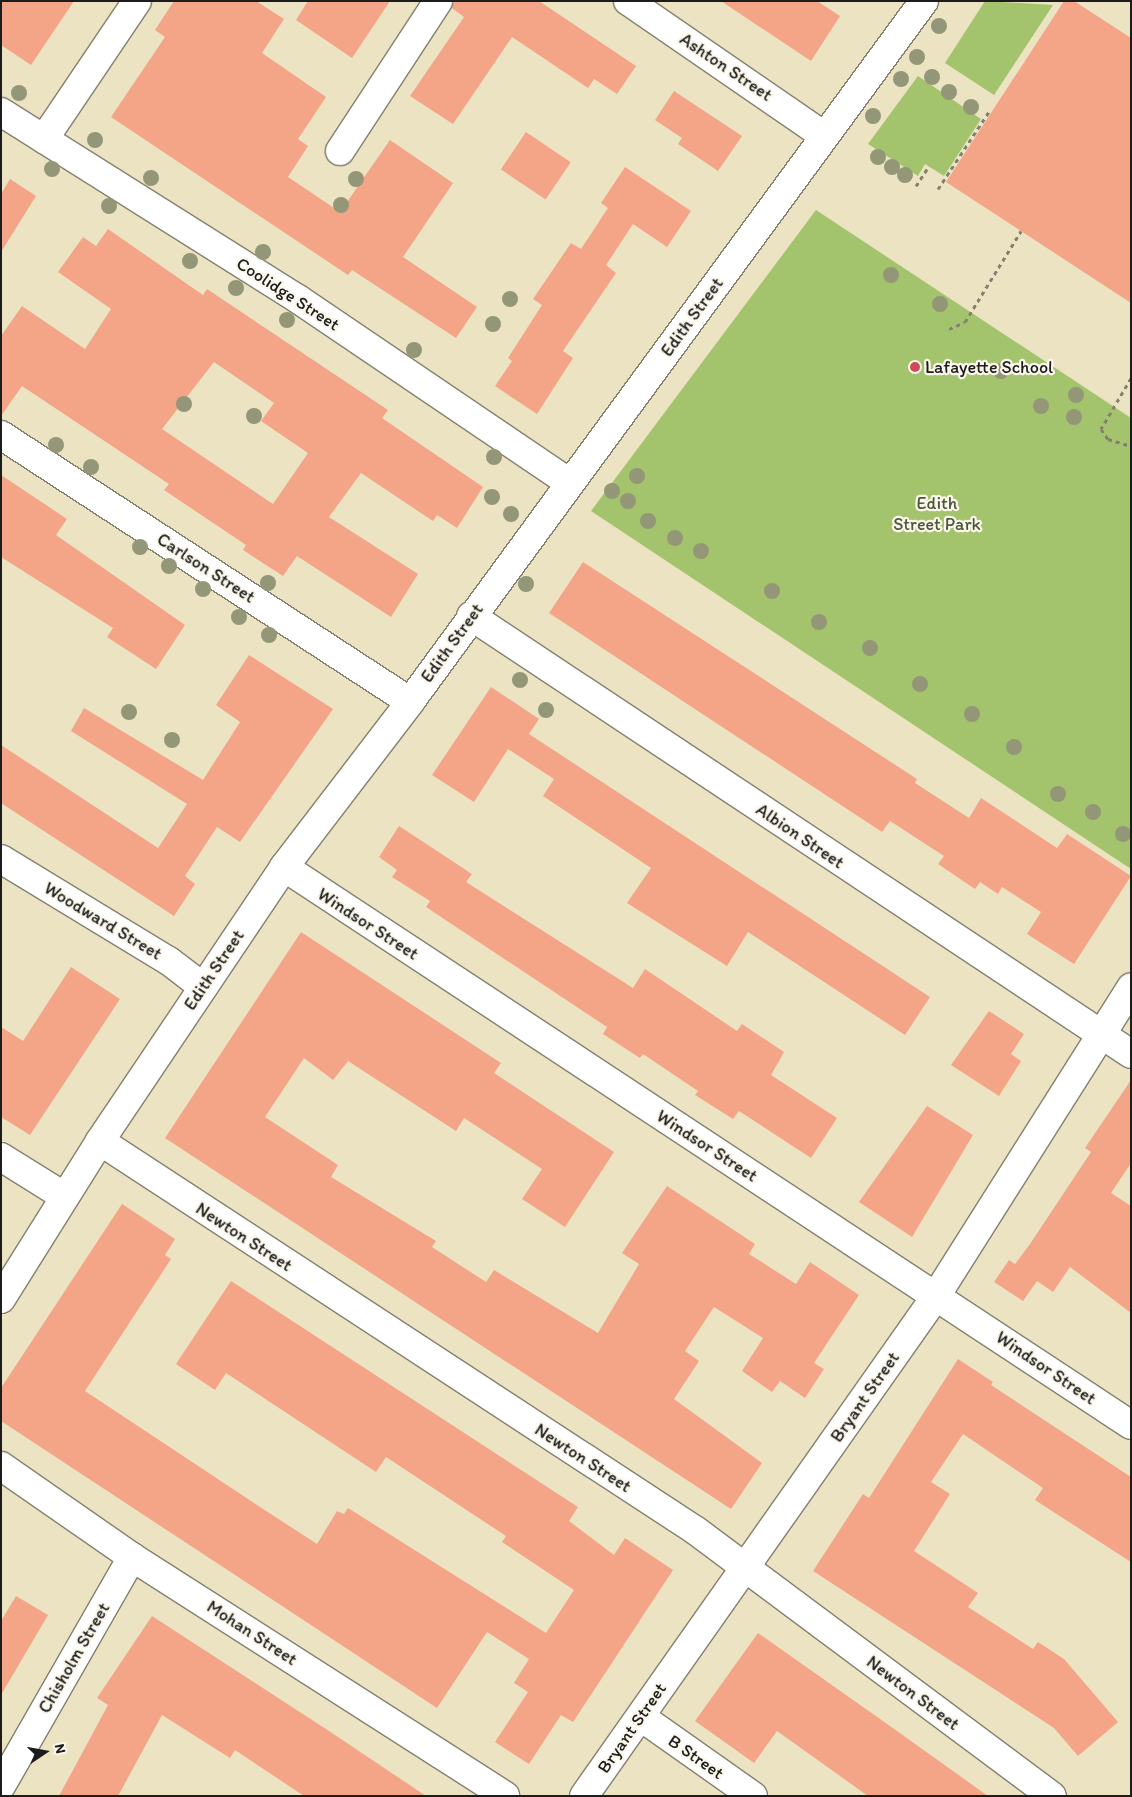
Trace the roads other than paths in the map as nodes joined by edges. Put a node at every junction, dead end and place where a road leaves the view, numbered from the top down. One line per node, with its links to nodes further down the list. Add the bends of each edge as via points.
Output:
1 (137, 1): 7 (street)
2 (438, 1): 8 (street)
3 (628, 1): 6 (street, Ashton Street)
4 (924, 1): 6 (street, Edith Street)
5 (1, 112): 7 (street, Coolidge Street)
6 (823, 135): 10 (street, Edith Street)
7 (44, 139): 10 (street, Coolidge Street, via 298,299)
8 (340, 151)
9 (1, 435): 12 (street, Carlson Street)
10 (570, 482): 11 (street, Edith Street)
11 (471, 616): 12 (street, Edith Street); 17 (street, Albion Street)
12 (410, 702): 14 (street, Edith Street)
13 (1, 858): 15 (street, Woodward Street, via 169,961)
14 (284, 867): 15 (street, Edith Street); 22 (street, Windsor Street)
15 (203, 987): 19 (street, Edith Street)
16 (1131, 987): 17 (street, Bryant Street)
17 (1101, 1035): 18 (street, Albion Street); 22 (street, Bryant Street)
18 (1131, 1054)
19 (100, 1141): 21 (street, Edith Street); 27 (street, Newton Street)
20 (1, 1157): 21 (street)
21 (65, 1197): 23 (street, Edith Street)
22 (936, 1296): 24 (street, Windsor Street); 27 (street, Bryant Street)
23 (1, 1299)
24 (1131, 1425)
25 (1, 1466): 26 (street, Mohan Street)
26 (132, 1556): 29 (street, Chisholm Street); 30 (street, Mohan Street)
27 (745, 1566): 28 (street, Bryant Street); 33 (street, Newton Street)
28 (640, 1717): 31 (street, Bryant Street); 32 (street, B Street)
29 (1, 1786)
30 (505, 1796)
31 (584, 1796)
32 (753, 1796)
33 (1052, 1796)

